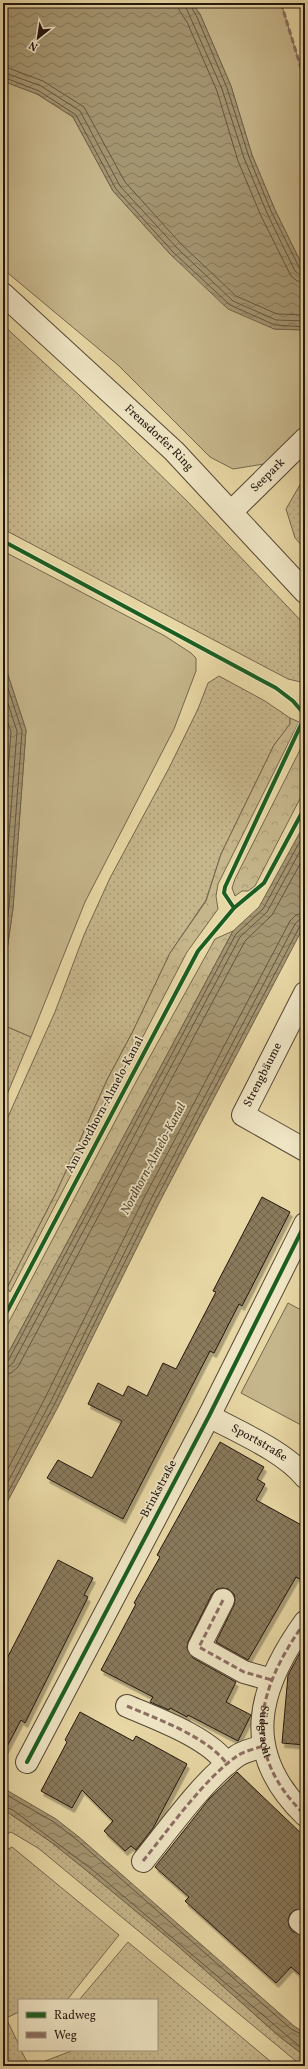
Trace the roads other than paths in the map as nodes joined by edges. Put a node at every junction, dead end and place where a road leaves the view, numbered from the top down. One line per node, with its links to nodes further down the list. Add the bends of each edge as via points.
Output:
1 (3, 294): 3 (street, Frensdorfer Ring, via 174,451)
2 (305, 439): 3 (street, Seepark)
3 (231, 512): 4 (street, Frensdorfer Ring)
4 (305, 592)
5 (305, 993): 6 (street, Strengbäume, via 243,1115)
6 (305, 1150)
7 (305, 1224): 8 (street, Brinkstraße)
8 (209, 1416): 9 (street, Sportstraße, via 285,1458); 15 (street, Brinkstraße)
9 (305, 1477)
10 (223, 1600): 12 (street, via 199,1647 244,1672)
11 (305, 1622): 12 (street, Südgracht, via 281,1660)
12 (272, 1680): 14 (street, Südgracht, via 263,1715)
13 (127, 1706): 16 (street, via 167,1723 207,1745 220,1753)
14 (263, 1746): 16 (street, via 239,1755); 17 (street, Südgracht, via 270,1768 283,1790)
15 (27, 1762)
16 (227, 1764): 18 (street, via 211,1779)
17 (305, 1815)
18 (143, 1861)

